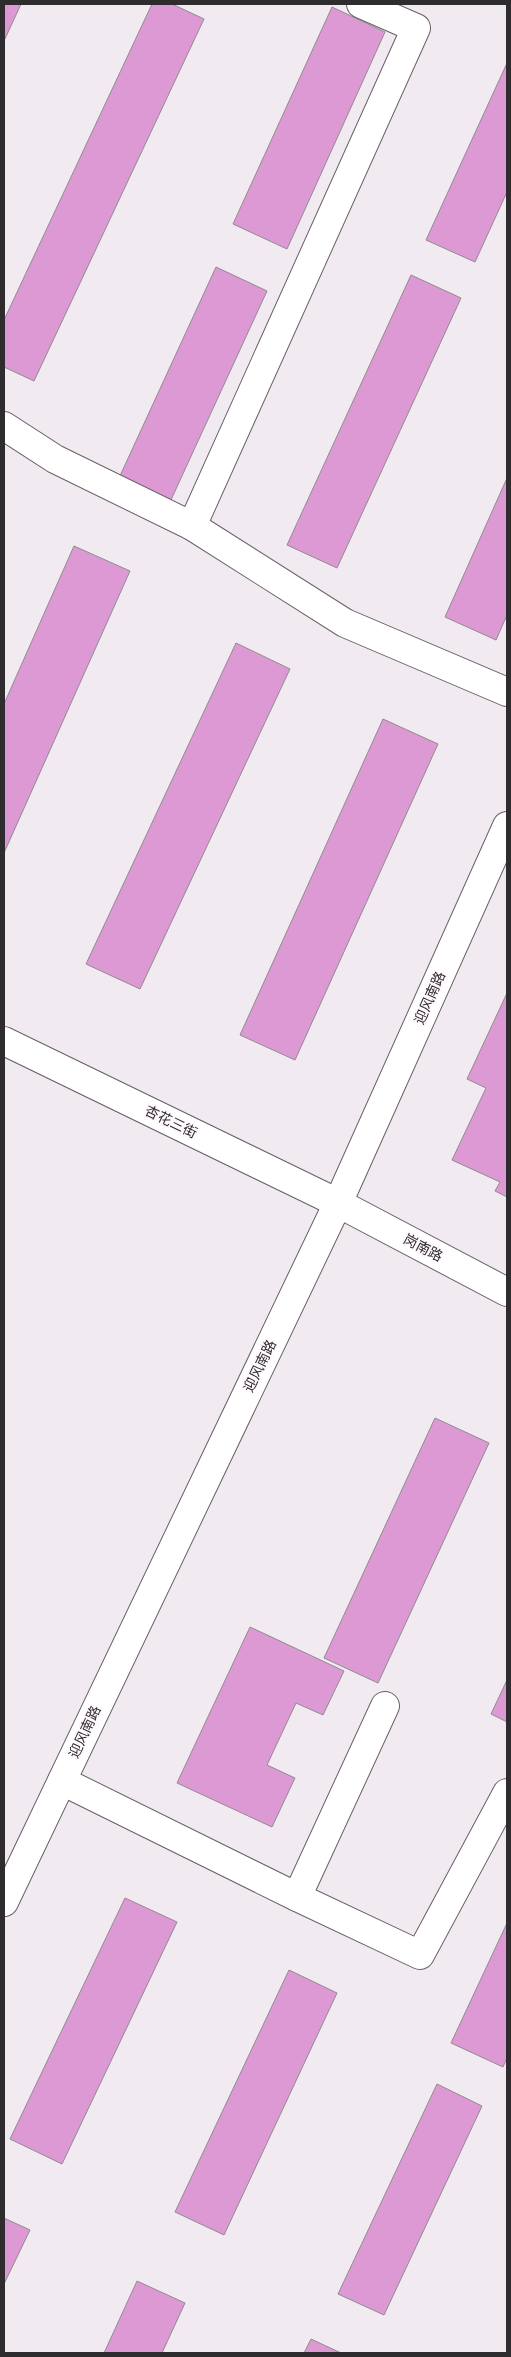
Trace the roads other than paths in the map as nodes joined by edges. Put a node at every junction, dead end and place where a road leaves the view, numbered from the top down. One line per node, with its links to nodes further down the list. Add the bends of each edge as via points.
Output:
1 (361, 4): 3 (street, via 416,28)
2 (4, 426): 3 (street, via 54,459)
3 (192, 526): 4 (street, via 345,623)
4 (507, 692)
5 (507, 826): 7 (street, 迎风南路)
6 (4, 1040): 7 (street, 杏花三街)
7 (338, 1203): 8 (street, 岗南路); 10 (street, 迎风南路)
8 (507, 1292)
9 (385, 1706): 12 (street)
10 (62, 1781): 12 (street); 13 (street, 迎风南路)
11 (507, 1793): 12 (street, via 420,1955)
12 (296, 1897)
13 (4, 1902)

